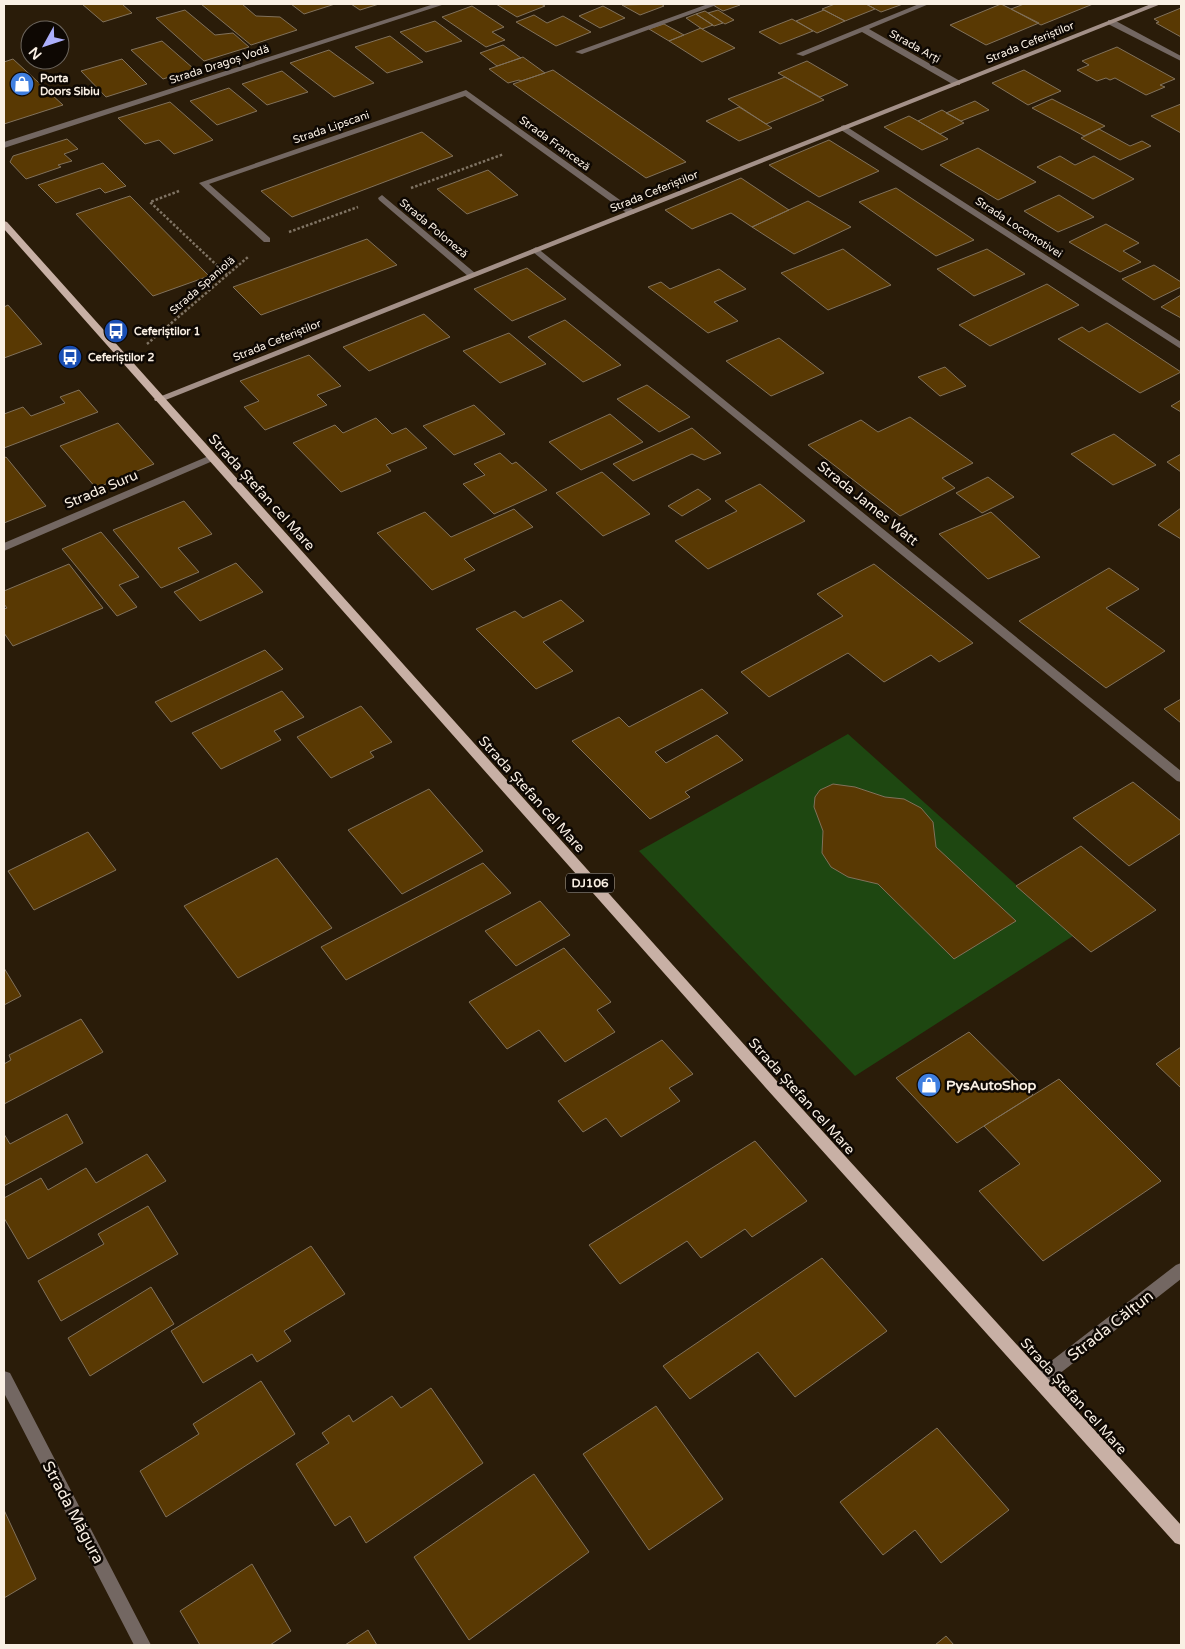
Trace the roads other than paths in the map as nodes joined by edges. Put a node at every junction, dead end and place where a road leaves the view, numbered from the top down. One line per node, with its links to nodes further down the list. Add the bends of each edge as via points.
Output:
1 (441, 4): 13 (street, Strada Dragoș Vodă)
2 (715, 4): 7 (street)
3 (925, 4): 6 (street)
4 (1157, 4): 5 (street, Strada Ceferiștilor)
5 (1112, 22): 9 (street); 10 (street, Strada Ceferiștilor)
6 (862, 29): 8 (street); 10 (street, Strada Arți)
7 (579, 52)
8 (800, 54)
9 (1181, 59)
10 (957, 83): 12 (street, Strada Ceferiștilor)
11 (466, 93): 15 (street, Strada Franceză); 17 (street, Strada Lipscani, via 202,182)
12 (844, 128): 15 (street, Strada Ceferiștilor); 20 (street, Strada Locomotivei)
13 (4, 145)
14 (382, 198): 19 (street, Strada Poloneză)
15 (631, 212): 18 (street, Strada Ceferiștilor)
16 (4, 224): 21 (main road, Strada Ștefan cel Mare / DJ106)
17 (267, 240)
18 (536, 250): 19 (street, Strada Ceferiștilor); 24 (street, Strada James Watt)
19 (472, 275): 21 (street, Strada Ceferiștilor)
20 (1181, 346)
21 (159, 399): 22 (main road, Strada Ștefan cel Mare / DJ106)
22 (211, 458): 23 (street, Strada Suru); 27 (main road, Strada Ștefan cel Mare / DJ106)
23 (4, 547)
24 (1181, 778)
25 (1181, 1270): 27 (street, Strada Călțun)
26 (4, 1378): 29 (street, Strada Măgura)
27 (1039, 1380): 28 (main road, Strada Ștefan cel Mare / DJ106)
28 (1181, 1537)
29 (143, 1645)

